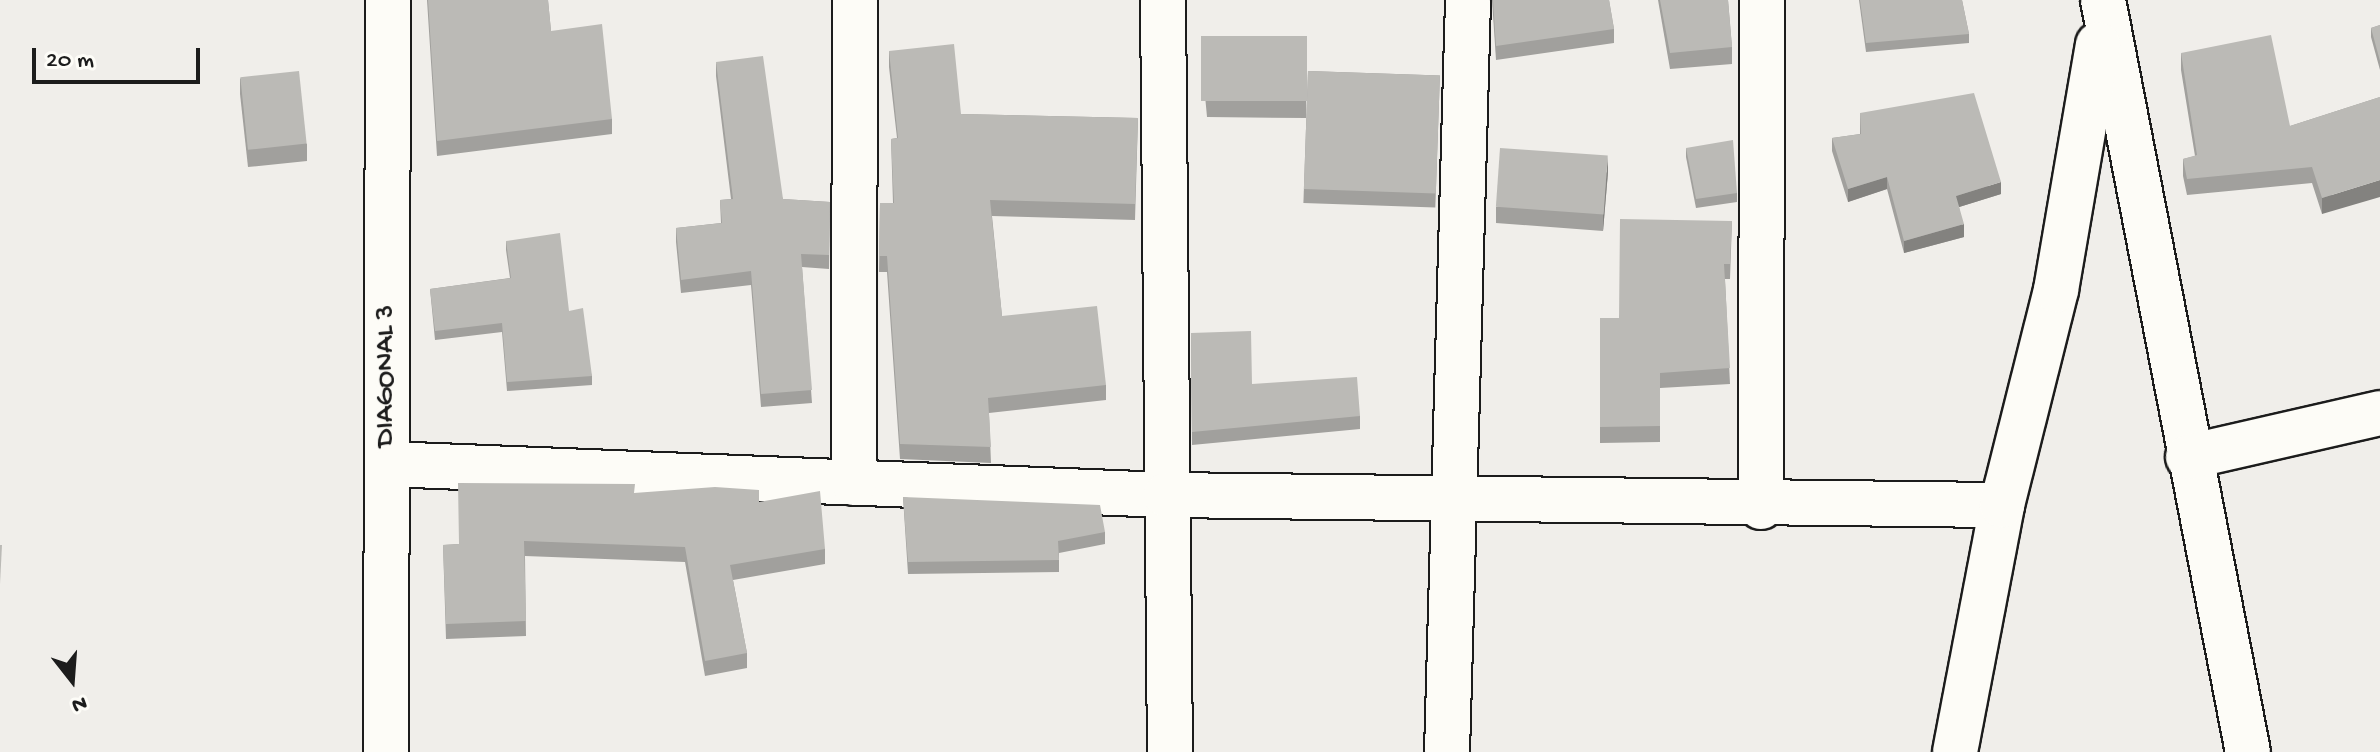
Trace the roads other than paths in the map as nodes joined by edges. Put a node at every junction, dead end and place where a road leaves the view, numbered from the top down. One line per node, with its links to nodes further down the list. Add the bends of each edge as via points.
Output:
1 (388, 0): 9 (street, DIAGONAL 3)
2 (855, 0): 10 (street)
3 (1163, 0): 11 (street)
4 (1468, 0): 12 (street)
5 (1762, 0): 14 (street)
6 (2103, 8): 8 (street); 13 (street, via 2056,290)
7 (2380, 413): 8 (street)
8 (2188, 457): 19 (street)
9 (387, 464): 10 (street); 15 (street, DIAGONAL 3)
10 (854, 483): 11 (street)
11 (1166, 495): 12 (street); 16 (street)
12 (1456, 500): 14 (street); 17 (street)
13 (2002, 505): 14 (street); 18 (street)
14 (1761, 507)
15 (386, 752)
16 (1170, 752)
17 (1447, 752)
18 (1955, 752)
19 (2248, 752)

